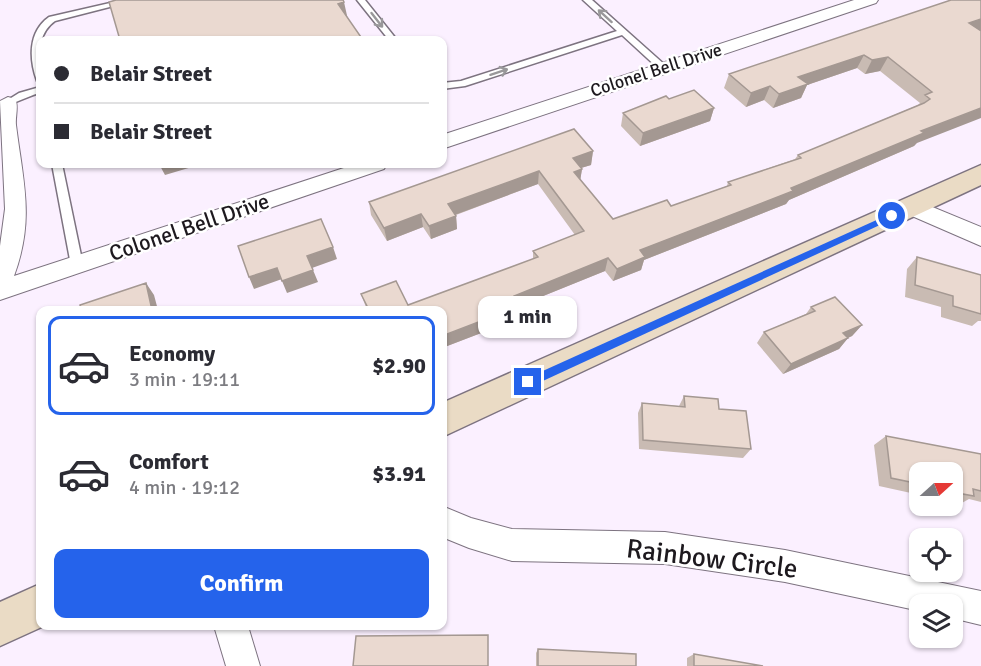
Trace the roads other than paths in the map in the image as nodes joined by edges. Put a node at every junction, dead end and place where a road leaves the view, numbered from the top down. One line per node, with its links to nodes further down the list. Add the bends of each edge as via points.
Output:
1 (133, 0): 6 (lane, via 52,19)
2 (361, 0): 7 (lane, one-way to 7)
3 (587, 0): 5 (lane, one-way to 3)
4 (864, 1): 8 (street, Colonel Bell Drive)
5 (623, 32): 8 (lane); 9 (lane, one-way to 5)
6 (37, 36)
7 (390, 36)
8 (662, 68): 12 (street, Colonel Bell Drive)
9 (447, 86)
10 (36, 91): 11 (lane)
11 (8, 103): 19 (street, via 16,232)
12 (447, 139)
13 (58, 168): 18 (lane)
14 (365, 168): 18 (street, Colonel Bell Drive)
15 (981, 174): 16 (main road)
16 (913, 207): 17 (street); 21 (main road)
17 (981, 237)
18 (77, 265): 20 (street, Colonel Bell Drive)
19 (0, 280)
20 (0, 290)
21 (447, 420)
22 (447, 523): 24 (street, Rainbow Circle, via 512,545 665,548 785,566)
23 (36, 607): 25 (main road)
24 (981, 608)
25 (0, 624)
26 (232, 630): 27 (street)
27 (243, 666)

